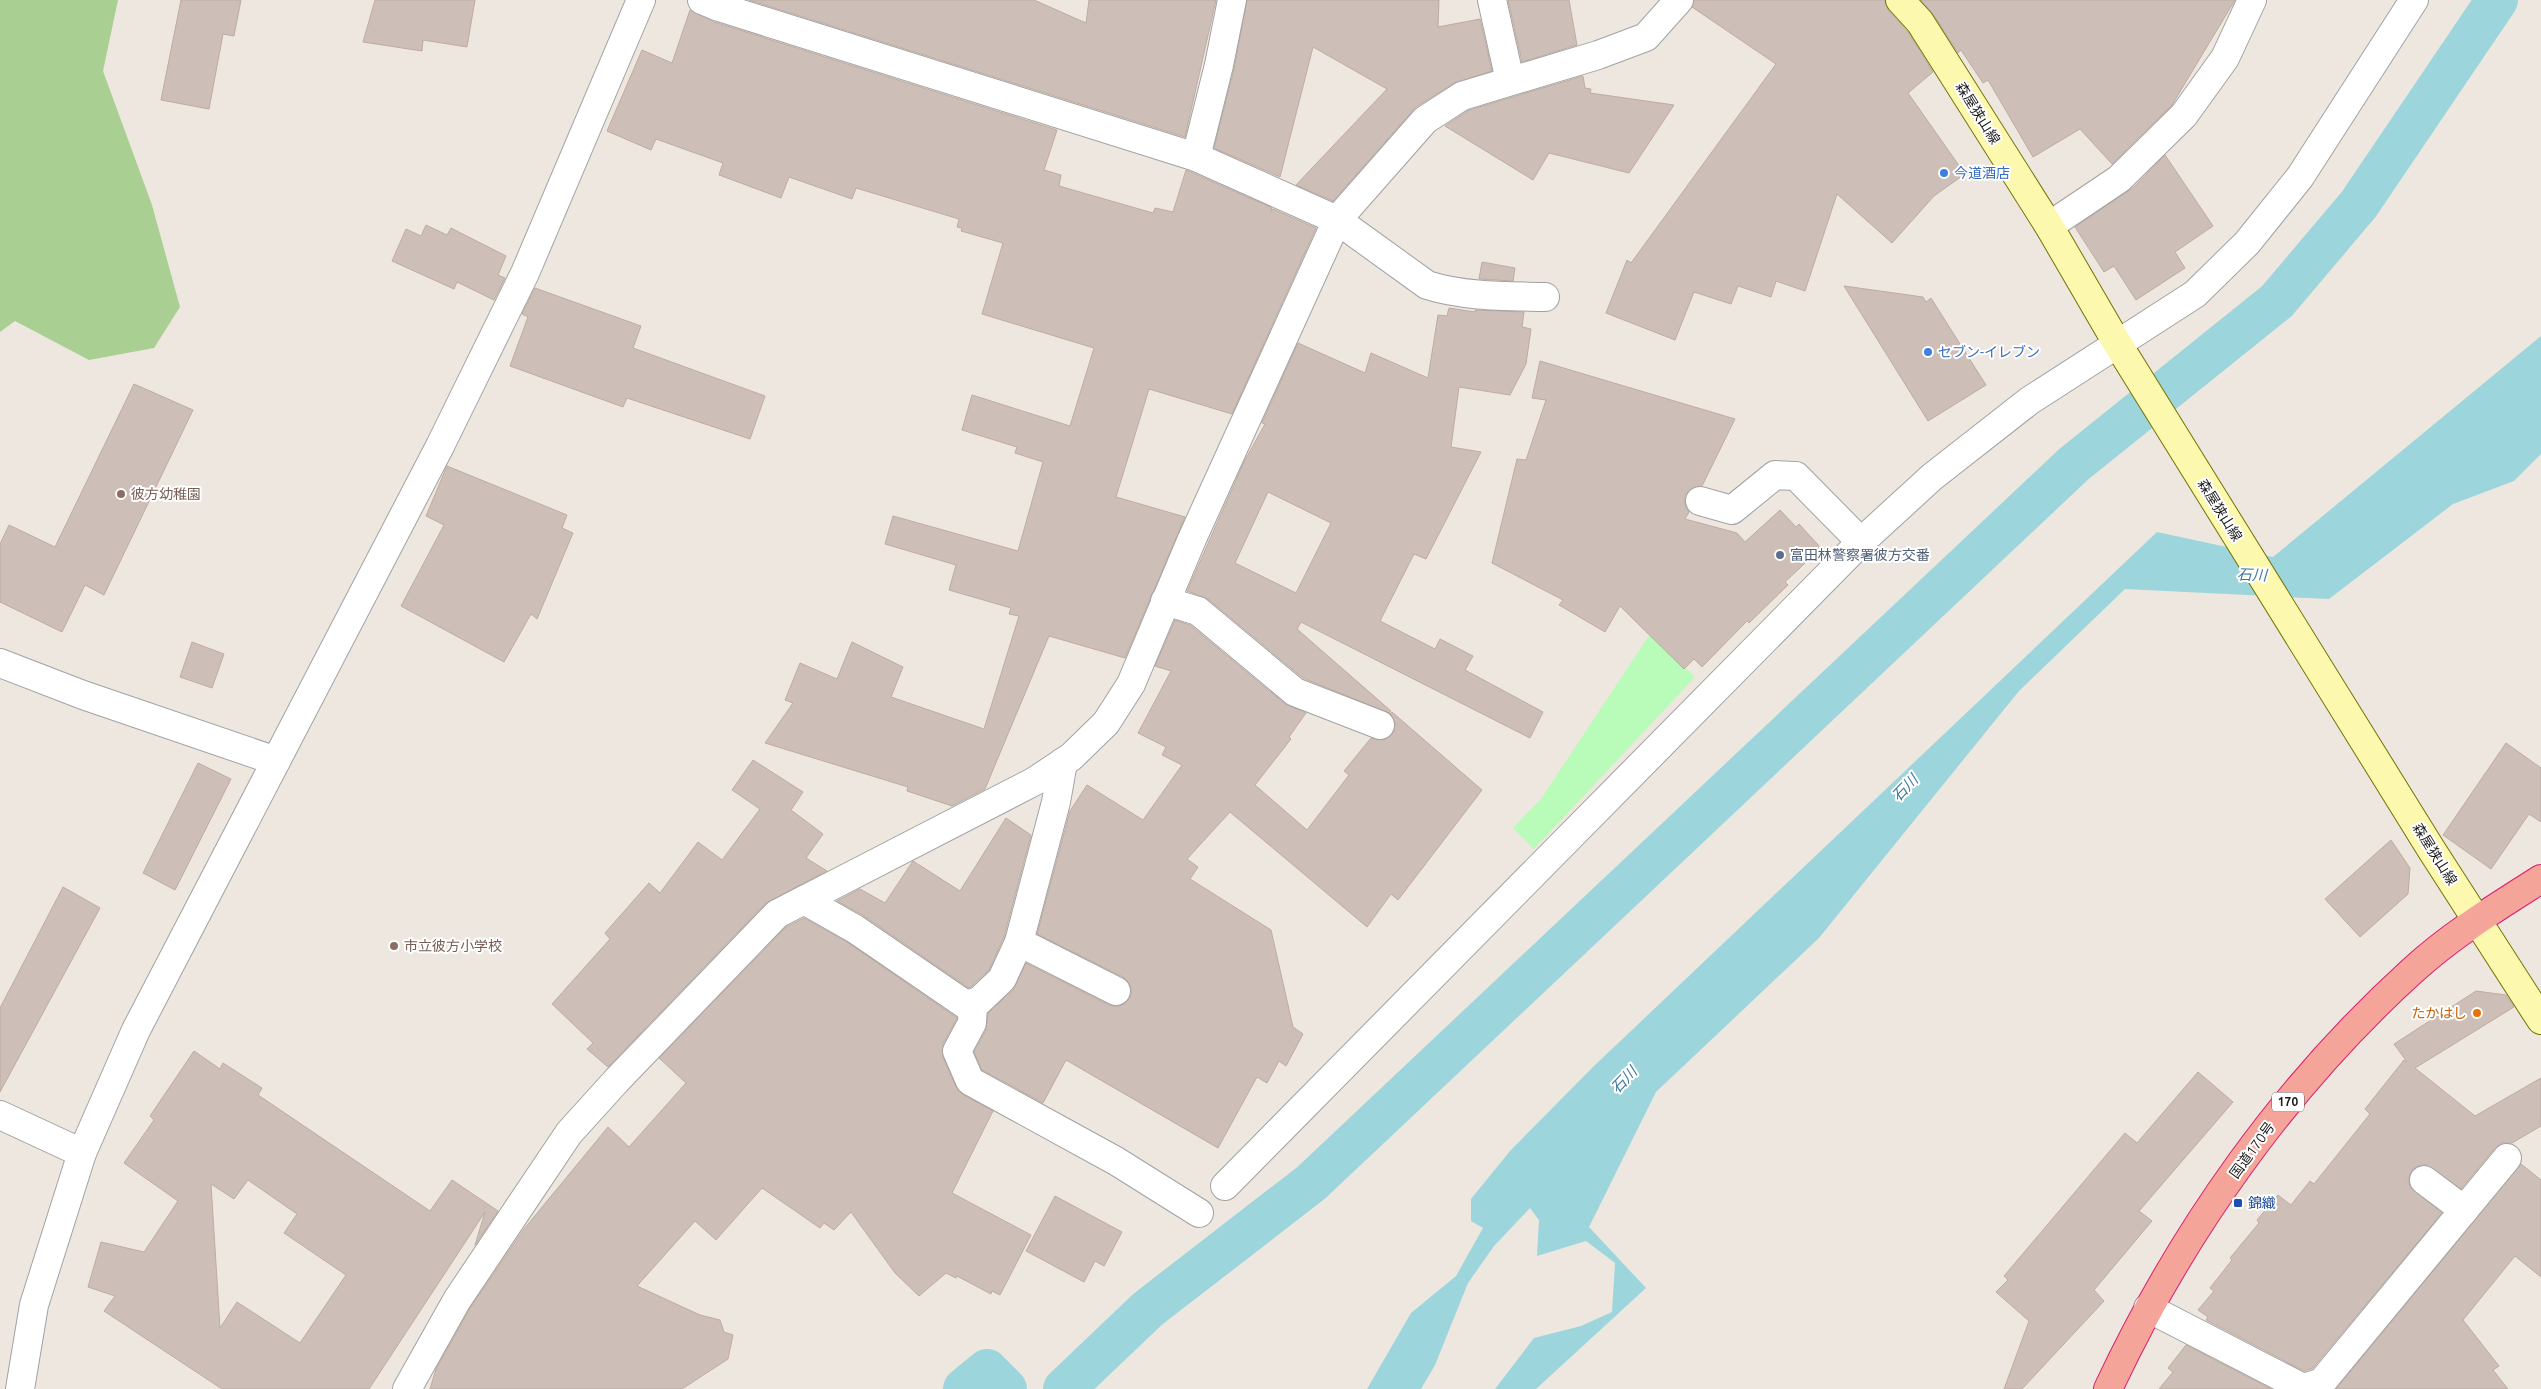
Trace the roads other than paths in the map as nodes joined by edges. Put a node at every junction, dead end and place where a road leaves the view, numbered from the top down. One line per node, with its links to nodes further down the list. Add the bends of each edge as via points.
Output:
1 (641, 0): 20 (street, via 525,273 440,446)
2 (702, 0): 10 (street)
3 (1232, 0): 10 (street)
4 (1492, 0): 9 (street)
5 (1679, 0): 9 (street, via 1646,37)
6 (1900, 0): 12 (main road, 森屋狭山線, via 1920,22)
7 (2252, 0): 12 (street, via 2225,58 2184,115 2119,179)
8 (2414, 0): 14 (street, via 2300,177 2247,243 2195,294)
9 (1510, 82): 11 (street, via 1462,96 1425,120)
10 (1196, 157): 11 (street)
11 (1337, 220): 13 (street, via 1427,285 1452,291); 17 (street)
12 (2050, 226): 14 (main road, 森屋狭山線)
13 (1546, 297)
14 (2121, 350): 16 (street, via 2007,418 1932,477); 24 (main road, 森屋狭山線)
15 (1700, 501): 16 (street, via 1732,510 1775,474 1796,476)
16 (1861, 542): 33 (street)
17 (1166, 601): 19 (street, via 1198,612 1295,692); 21 (street, via 1130,684 1106,723)
18 (0, 662): 20 (street, via 83,695)
19 (1380, 725)
20 (276, 761): 30 (street, via 136,1030)
21 (1063, 762): 23 (street, via 1035,780); 25 (street, via 1056,802)
22 (2541, 878): 24 (highway, 国道170号 / 170)
23 (804, 900): 27 (street, via 855,929 966,1005); 38 (street, via 777,914 569,1133 457,1300)
24 (2477, 920): 28 (main road, 森屋狭山線); 36 (highway, 国道170号 / 170, via 2413,970 2310,1074 2257,1141 2181,1252)
25 (1019, 942): 26 (street); 27 (street, via 1002,979)
26 (1116, 991)
27 (973, 1004): 35 (street, via 972,1023 957,1051 970,1081 1116,1161)
28 (2541, 1020)
29 (0, 1115): 30 (street)
30 (82, 1153): 37 (street, via 34,1305)
31 (2507, 1158): 34 (street)
32 (2424, 1180): 34 (street)
33 (1225, 1186)
34 (2464, 1210): 36 (street, via 2322,1382 2304,1388)
35 (1199, 1213)
36 (2148, 1308): 39 (highway, 国道170号 / 170)
37 (20, 1389)
38 (407, 1389)
39 (2108, 1389)

